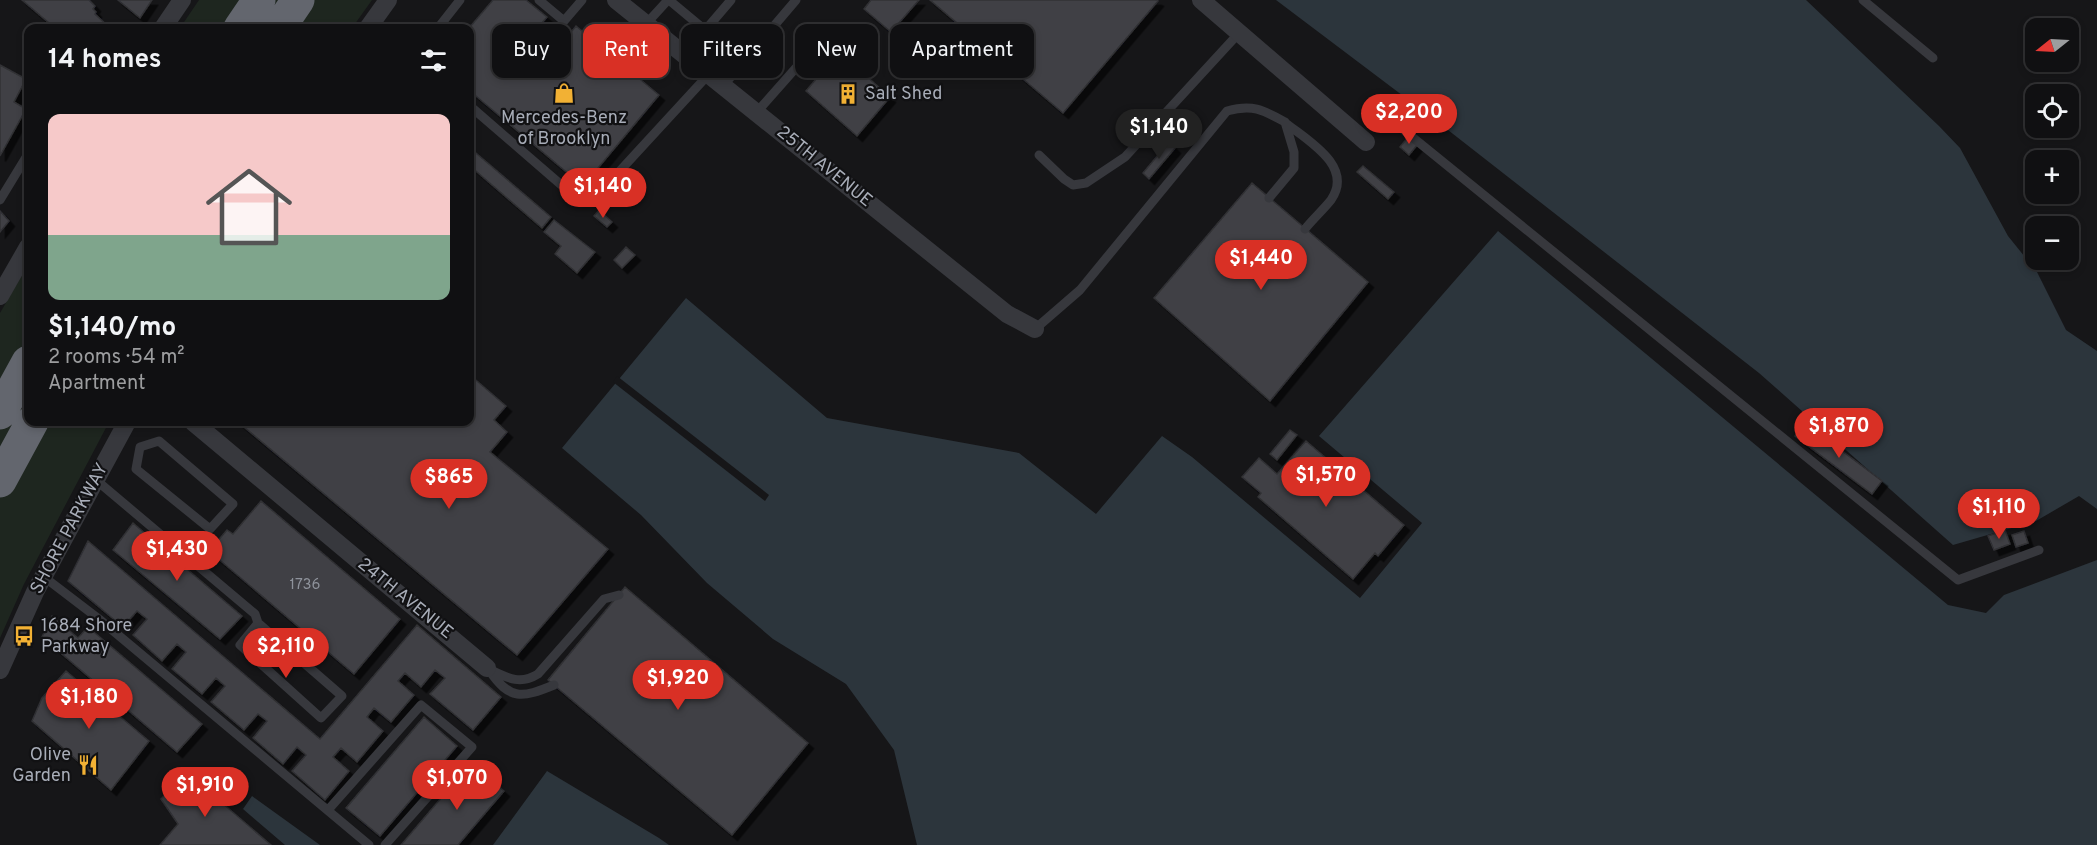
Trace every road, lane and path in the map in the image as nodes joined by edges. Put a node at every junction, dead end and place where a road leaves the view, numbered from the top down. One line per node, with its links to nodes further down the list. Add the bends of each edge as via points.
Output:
1 (182, 0): 14 (street)
2 (259, 0): 15 (highway)
3 (298, 0): 16 (highway)
4 (388, 0): 17 (street)
5 (460, 0): 18 (lane)
6 (539, 0): 7 (lane, via 564,21)
7 (582, 0)
8 (616, 0): 19 (street, 25TH AVENUE)
9 (668, 0): 19 (lane); 20 (lane)
10 (731, 0): 21 (lane)
11 (795, 0): 28 (lane)
12 (1201, 0): 22 (street)
13 (1863, 0): 25 (lane)
14 (166, 24)
15 (243, 24)
16 (282, 24)
17 (371, 24)
18 (441, 24)
19 (646, 24)
20 (698, 24)
21 (710, 24)
22 (1239, 33): 33 (street); 34 (lane, via 1125,157 1086,183 1073,185)
23 (669, 43): 24 (street, 25TH AVENUE)
24 (681, 53)
25 (1933, 58)
26 (795, 69): 30 (lane)
27 (713, 78): 28 (street, 25TH AVENUE)
28 (716, 80): 29 (lane, via 594,199 581,202); 30 (street, 25TH AVENUE)
29 (474, 109)
30 (756, 113): 41 (street, 25TH AVENUE, via 1007,314)
31 (1390, 119): 49 (lane, via 1958,580)
32 (1285, 122): 36 (lane, via 1294,168); 38 (lane, via 1321,150 1337,175 1338,185 1331,199); 41 (lane, via 1255,108 1227,111 1080,290)
33 (1366, 142)
34 (1039, 155)
35 (24, 161): 37 (lane)
36 (1269, 198)
37 (0, 200)
38 (1305, 229)
39 (24, 255): 40 (street)
40 (0, 297)
41 (1035, 329)
42 (24, 369): 43 (highway)
43 (0, 413)
44 (30, 426): 48 (highway)
45 (198, 426): 53 (street, 24TH AVENUE)
46 (129, 436): 46 (lane, via 136,469 210,529 233,504 159,441); 47 (street, SHORE PARKWAY)
47 (96, 480): 50 (street, SHORE PARKWAY); 52 (lane, via 255,614)
48 (0, 481)
49 (2039, 550)
50 (44, 576): 54 (street, SHORE PARKWAY); 56 (lane)
51 (619, 595): 53 (lane, 24TH AVENUE, via 604,599 529,679 509,678)
52 (258, 623): 52 (lane, via 240,645 321,718 342,696)
53 (488, 668): 55 (lane, via 498,684 516,694 533,694)
54 (0, 670)
55 (554, 685)
56 (328, 810): 57 (lane); 58 (lane, via 421,705 472,747)
57 (369, 845)
58 (385, 845)

